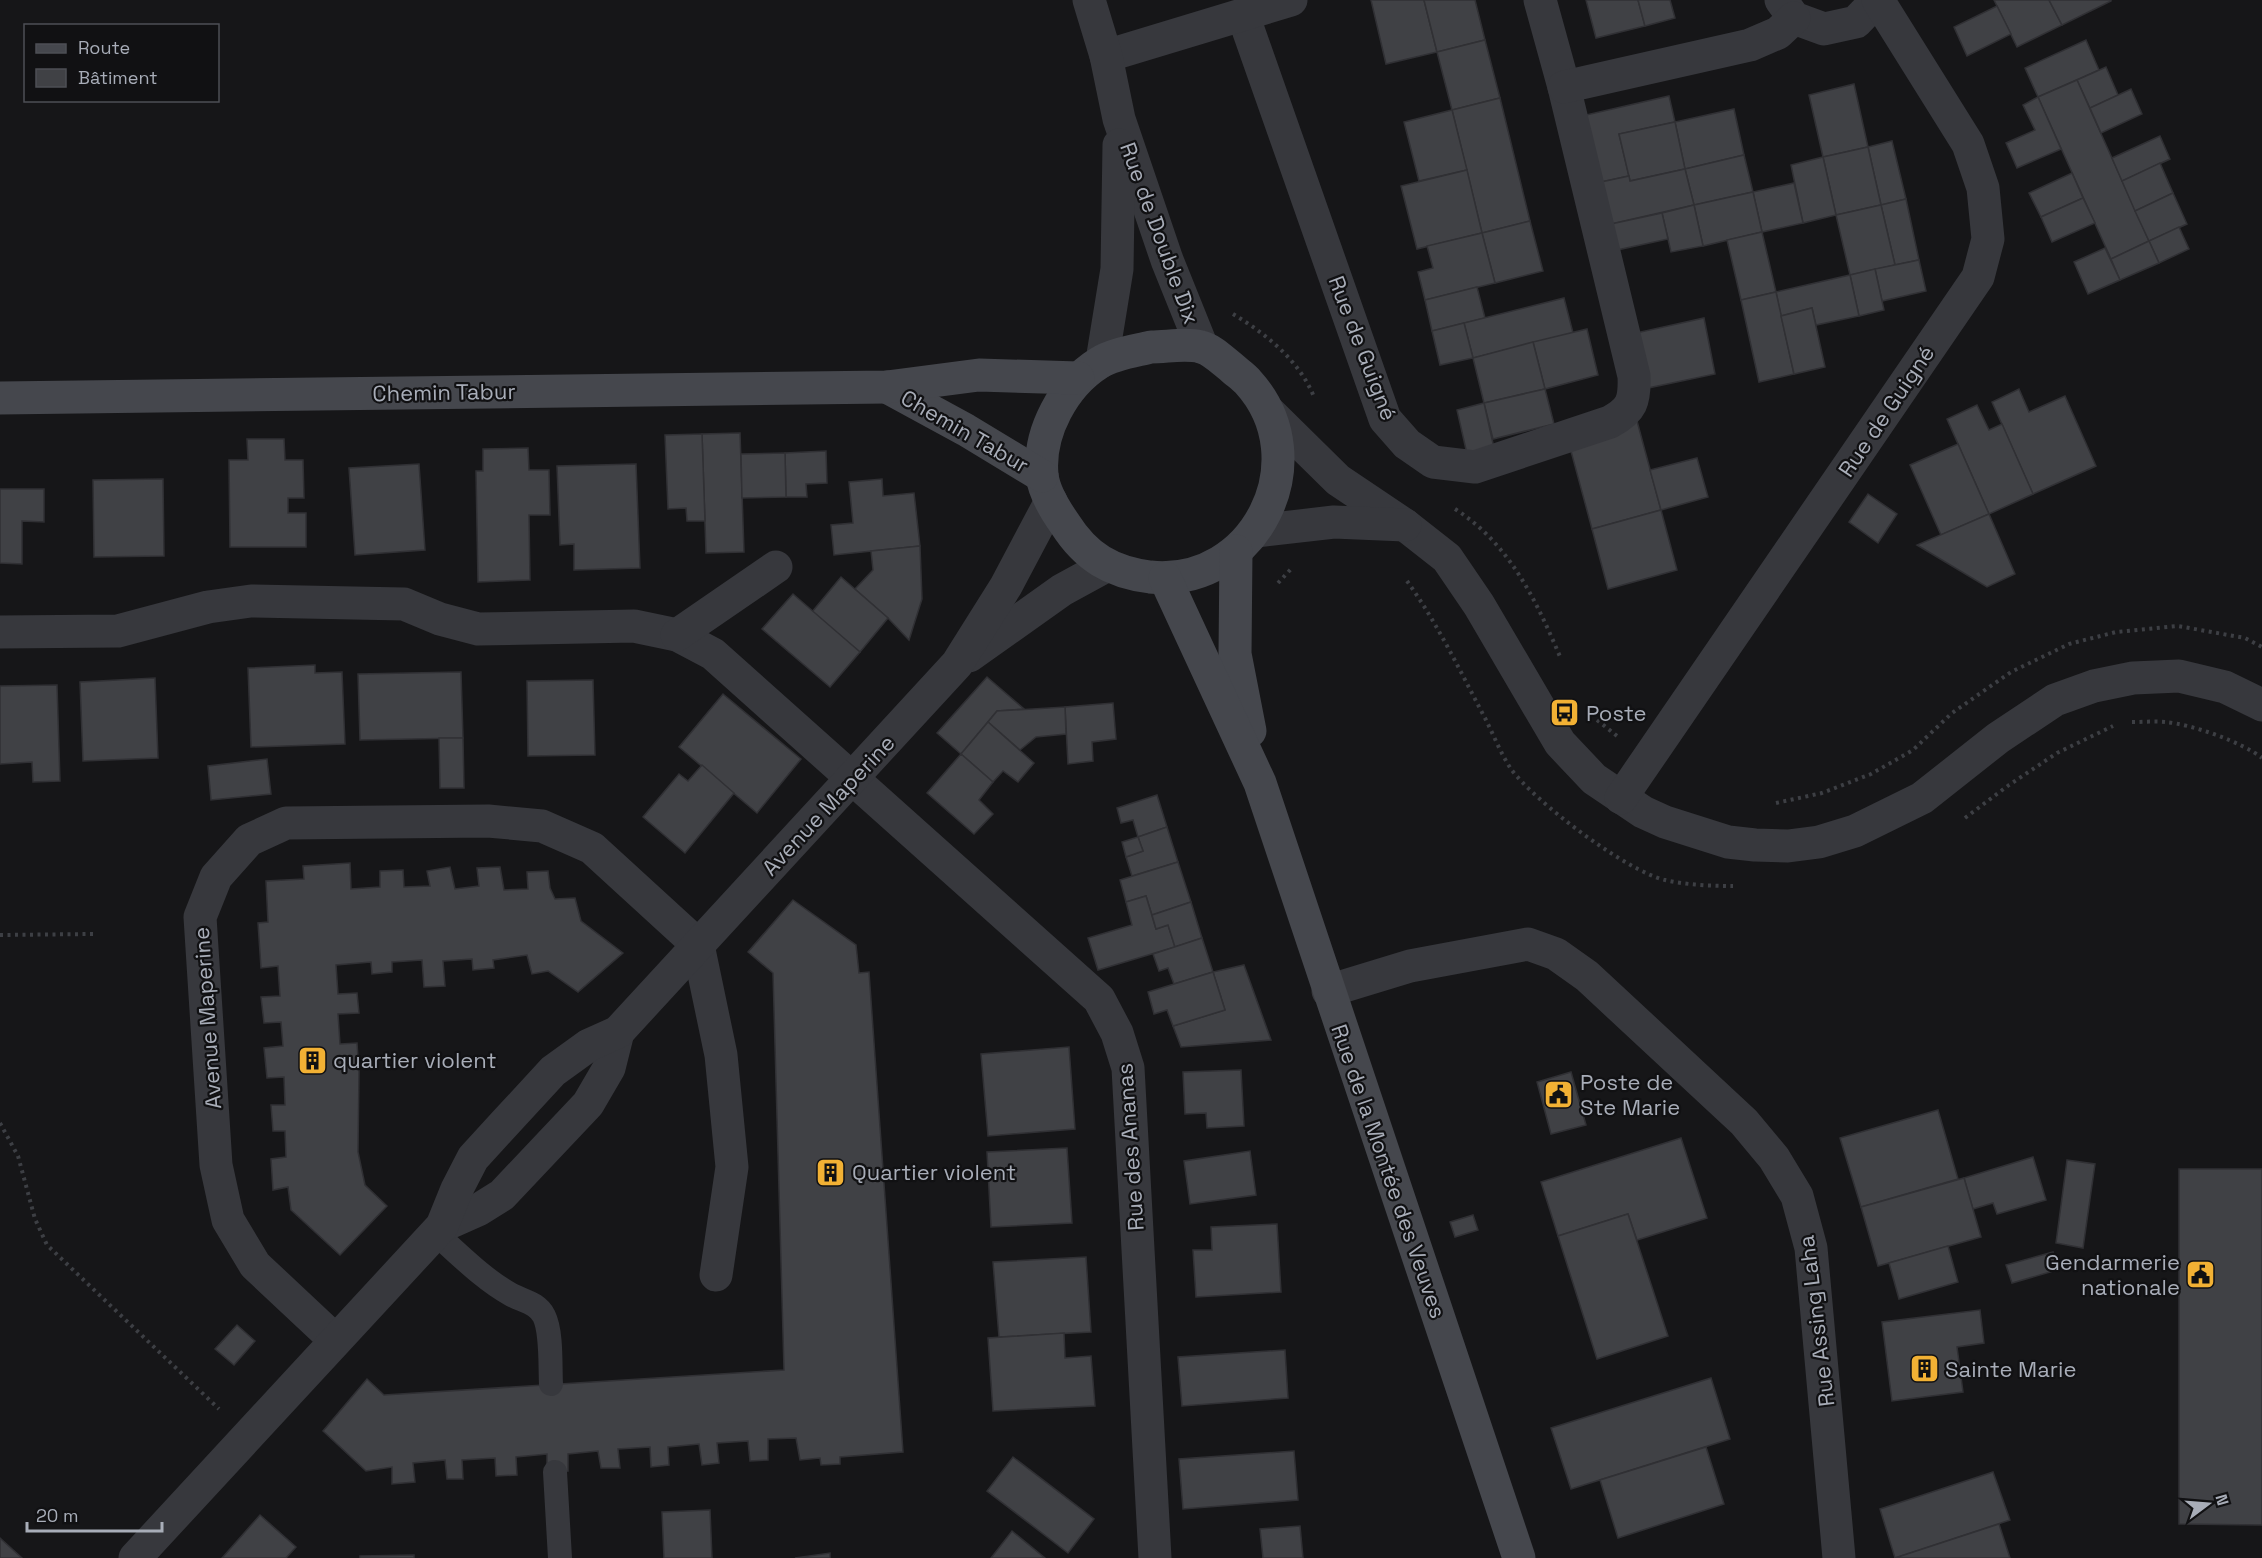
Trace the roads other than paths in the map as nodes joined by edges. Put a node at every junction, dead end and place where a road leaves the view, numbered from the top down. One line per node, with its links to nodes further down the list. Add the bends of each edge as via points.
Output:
1 (1089, 0): 7 (street, Rue de Double Dix)
2 (1292, 0): 6 (street)
3 (1540, 0): 8 (street, Rue de Guigné)
4 (1878, 0): 5 (street, Rue de Guigné, via 1856,22 1824,29); 27 (street, Rue de Guigné, via 1968,144 1983,188 1988,239 1978,277)
5 (1787, 9): 8 (street, Rue de Guigné, via 1778,33 1750,45)
6 (1244, 15): 7 (street); 8 (street, Rue de Guigné, via 1385,419 1407,444 1433,462 1475,466 1486,463 1610,422 1625,414 1635,397 1634,376)
7 (1106, 56): 9 (street, Rue de Double Dix)
8 (1564, 87)
9 (1119, 119): 10 (street, Rue de Double Dix, via 1167,260); 11 (street, Rue de Double Dix, via 1117,269)
10 (1202, 346): 11 (main road, Chemin Tabur, via 1151,347); 14 (main road, via 1248,382)
11 (1090, 369): 12 (main road, Chemin Tabur, via 979,375); 15 (main road, via 1056,407 1046,442)
12 (887, 387): 13 (main road, Chemin Tabur); 15 (main road, Chemin Tabur, via 966,430)
13 (0, 398)
14 (1268, 411): 16 (street, via 1338,480); 17 (main road, via 1277,445 1277,481 1269,507)
15 (1046, 489): 18 (main road, via 1083,548); 23 (street, Avenue Maperine, via 1006,586)
16 (1404, 525): 17 (street, via 1334,522); 27 (street, via 1448,558 1560,743 1594,779)
17 (1246, 541): 20 (main road, via 1203,571); 26 (main road, via 1236,654)
18 (1106, 566): 20 (main road, via 1135,575); 23 (street, Avenue Maperine, via 1062,590)
19 (776, 567): 22 (street)
20 (1165, 578): 26 (main road)
21 (0, 632): 22 (street, Rue des Ananas, via 118,631 208,607 252,601 404,604 478,629 634,626)
22 (677, 635): 25 (street, Rue des Ananas, via 713,654)
23 (957, 664): 25 (street, Avenue Maperine)
24 (2262, 705): 27 (street, via 2225,687 2179,676 2133,678 2094,686 2055,700 1998,738 1922,798 1855,831 1819,842 1788,846 1728,842 1665,822)
25 (852, 779): 28 (street, Avenue Maperine); 38 (street, Rue des Ananas, via 1099,999 1117,1033 1128,1068)
26 (1260, 783): 29 (main road, Rue de la Montée des Veuves)
27 (1621, 798)
28 (698, 945): 30 (street, Avenue Maperine); 32 (street, via 721,1055 732,1167); 33 (street, Avenue Maperine, via 592,848 542,826 488,821 286,824 249,840 216,876 200,917 216,1165 228,1220 255,1264)
29 (1328, 991): 39 (main road, Rue de la Montée des Veuves); 40 (street, Rue Assing Laha, via 1410,966 1528,944 1556,954 1587,976 1744,1122 1774,1158 1797,1196 1811,1248)
30 (618, 1032): 31 (street, Avenue Maperine, via 589,1045 553,1071 505,1123 474,1158); 31 (street, Avenue Maperine, via 609,1068 588,1104 502,1195)
31 (438, 1230): 33 (street, Avenue Maperine); 34 (lane, via 476,1269 543,1313)
32 (716, 1275)
33 (335, 1340): 36 (street, Avenue Maperine)
34 (551, 1384)
35 (555, 1472): 37 (lane)
36 (145, 1555)
37 (560, 1558)
38 (1155, 1558)
39 (1519, 1558)
40 (1839, 1558)

